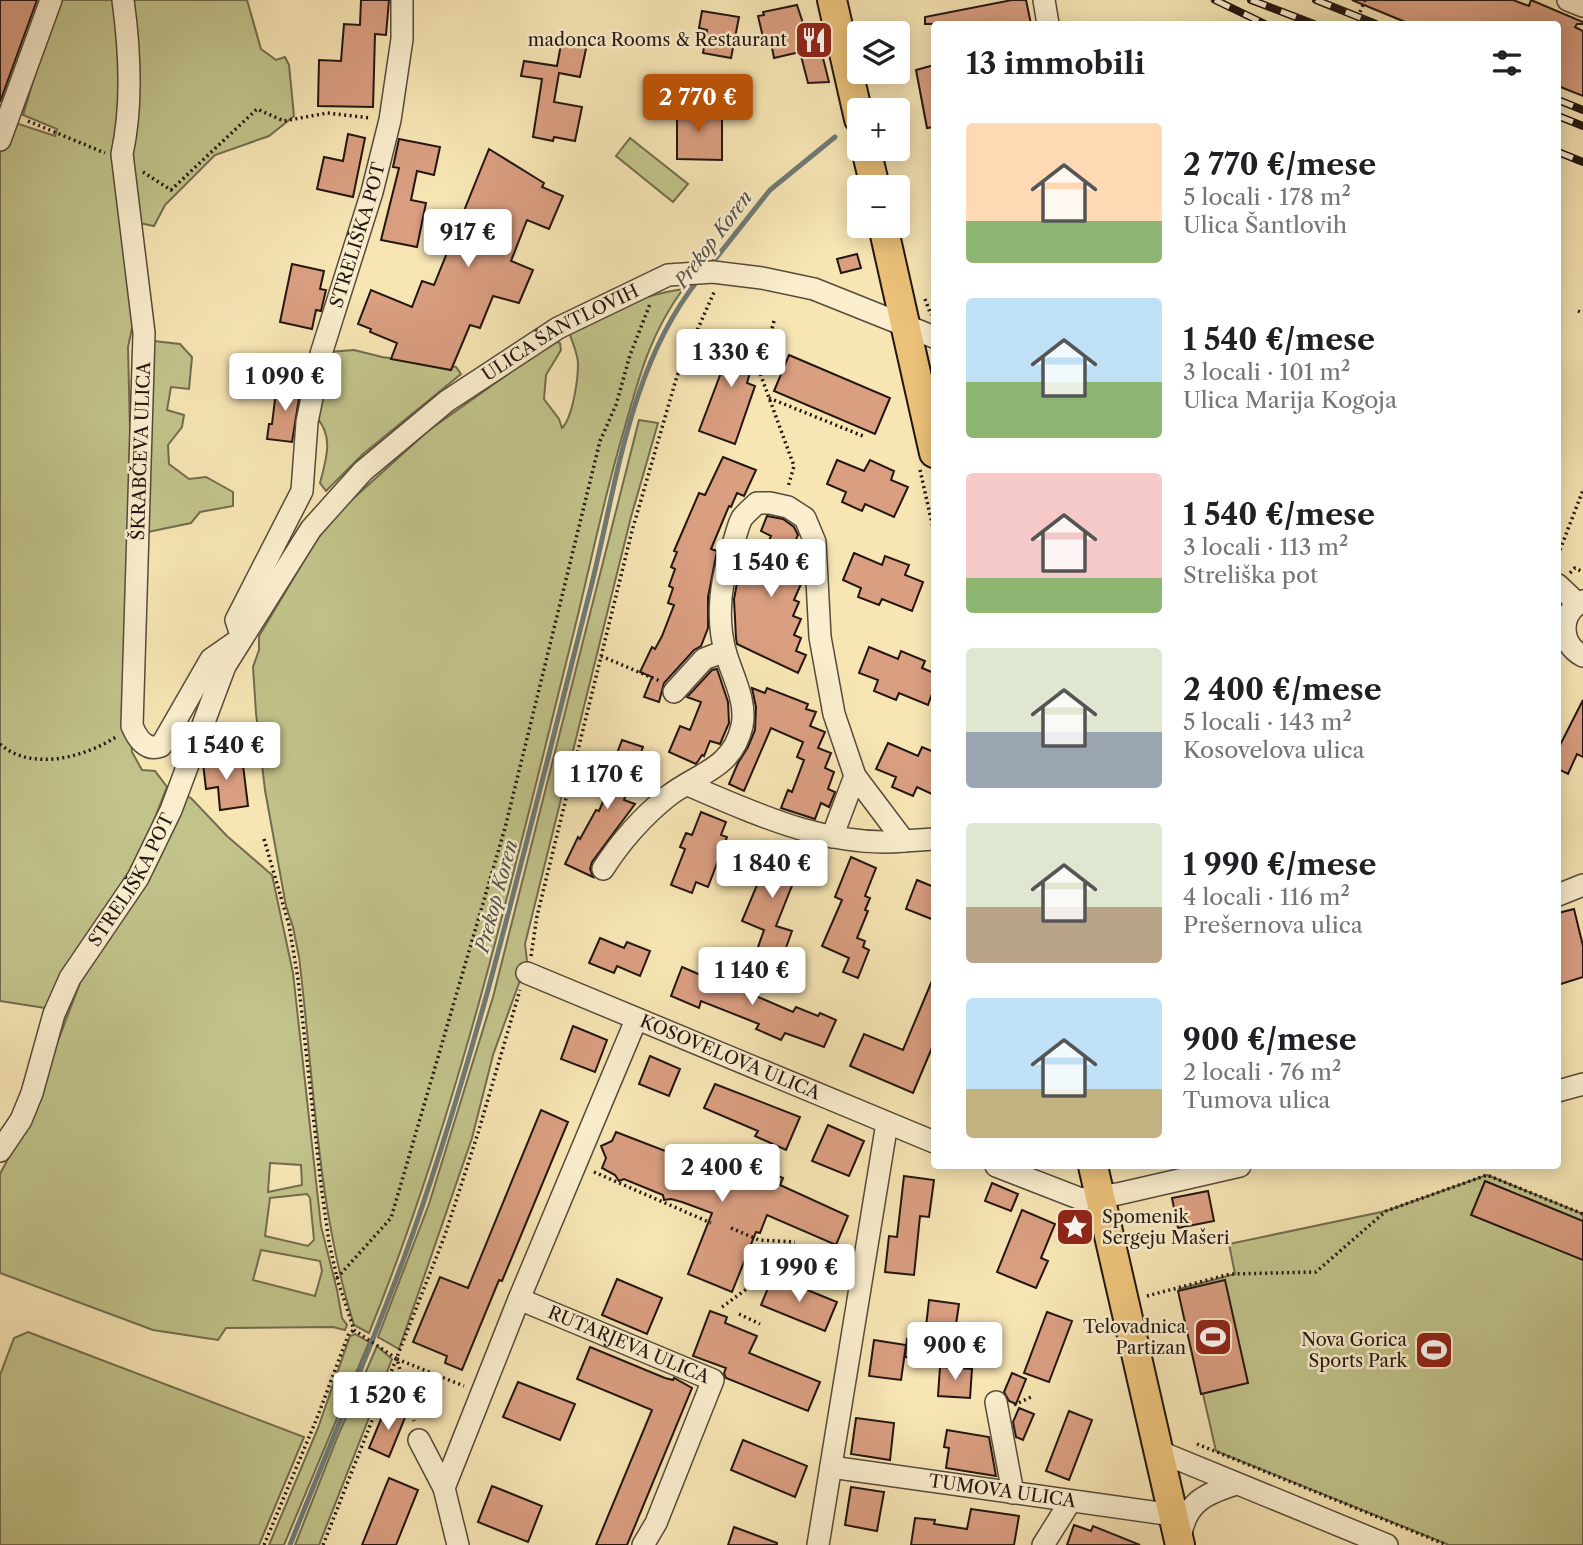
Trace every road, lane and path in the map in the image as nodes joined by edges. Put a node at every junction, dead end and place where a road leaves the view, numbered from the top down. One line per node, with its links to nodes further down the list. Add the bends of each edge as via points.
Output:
1 (51, 0): 14 (street)
2 (123, 0): 15 (street, ŠKRABČEVA ULICA)
3 (402, 0): 13 (street, STRELIŠKA POT, via 402,39)
4 (832, 0): 11 (main road)
5 (1044, 0): 10 (street)
6 (1365, 0): 9 (path)
7 (1568, 0): 8 (street)
8 (1583, 6)
9 (1360, 12)
10 (1048, 21)
11 (854, 98)
12 (23, 120): 15 (path, via 102,153)
13 (390, 120): 15 (path, via 327,113 284,121 257,109 171,190 143,173); 32 (street, STRELIŠKA POT, via 369,204 321,354 307,422 302,491 236,620)
14 (0, 139)
15 (131, 158): 37 (street, ŠKRABČEVA ULICA, via 144,333)
16 (886, 238): 22 (main road)
17 (715, 279): 22 (street, ULICA ŠANTLOVIH, via 762,278 814,289); 32 (street, ULICA ŠANTLOVIH, via 668,275 558,328 447,401 363,471 311,529); 35 (path, via 677,376)
18 (652, 300): 63 (path, via 600,441 505,828 391,1218)
19 (1577, 311): 20 (path)
20 (1583, 313)
21 (774, 321): 24 (path, via 760,373)
22 (907, 326): 23 (street, ULICA ŠANTLOVIH); 25 (main road)
23 (931, 336)
24 (769, 398): 26 (path); 28 (path, via 794,466)
25 (931, 419)
26 (863, 436)
27 (1583, 490): 29 (path)
28 (782, 506): 34 (street, via 757,503 741,519 724,569 719,610); 39 (street, via 805,518 815,542 820,637 834,713)
29 (1561, 547)
30 (1561, 587): 31 (street)
31 (1580, 602): 33 (street, via 1564,628)
32 (242, 638): 37 (street, via 211,659 161,746 141,742); 54 (street, STRELIŠKA POT, via 225,666 172,810 138,878 70,978 54,1014 33,1093)
33 (1570, 650)
34 (725, 651): 36 (street, via 704,659); 40 (street, via 742,702 742,724 735,749 710,773)
35 (601, 656): 36 (path); 48 (path)
36 (676, 691)
37 (132, 726): 38 (path, via 98,748 49,760 11,754)
38 (0, 744)
39 (855, 776): 41 (street); 44 (street)
40 (688, 785): 41 (street, via 764,818); 45 (street, via 651,811 621,841)
41 (832, 837): 44 (street)
42 (264, 839): 63 (path, via 296,965 321,1185)
43 (931, 839): 44 (street)
44 (904, 841)
45 (603, 869)
46 (1583, 885): 47 (street)
47 (1561, 894)
48 (527, 973): 49 (street, KOSOVELOVA ULICA); 70 (path, via 445,1235)
49 (636, 1020): 52 (street, KOSOVELOVA ULICA); 55 (street)
50 (1583, 1086): 51 (street)
51 (1561, 1090)
52 (887, 1123): 53 (street, KOSOVELOVA ULICA); 76 (street)
53 (931, 1141)
54 (0, 1151)
55 (576, 1165): 61 (path); 65 (street)
56 (1004, 1169): 59 (street, via 1081,1199)
57 (1094, 1169): 59 (main road)
58 (1221, 1169): 59 (street)
59 (1100, 1196): 75 (main road)
60 (1583, 1214): 64 (path, via 1487,1175 1386,1211 1316,1272 1230,1274)
61 (711, 1223)
62 (731, 1228): 66 (path, via 759,1240 795,1242 778,1266)
63 (337, 1278): 69 (path)
64 (1141, 1297)
65 (519, 1299): 71 (street); 82 (street, RUTARJEVA ULICA, via 713,1380)
66 (722, 1307)
67 (739, 1314): 68 (path)
68 (760, 1324)
69 (354, 1330): 70 (path); 83 (path)
70 (397, 1359): 71 (path); 73 (path); 84 (path)
71 (482, 1393): 78 (street)
72 (996, 1402): 79 (street)
73 (418, 1440): 78 (street)
74 (1196, 1443): 92 (path)
75 (1158, 1451): 77 (street); 81 (main road)
76 (831, 1467): 79 (street, TUMOVA ULICA); 88 (street)
77 (1236, 1484): 90 (street, via 1203,1496 1182,1524); 91 (street)
78 (444, 1488): 85 (street)
79 (1013, 1493): 80 (street, TUMOVA ULICA)
80 (1070, 1502): 81 (street, TUMOVA ULICA); 89 (street)
81 (1173, 1515): 90 (main road)
82 (656, 1523): 86 (street); 87 (street)
83 (264, 1545)
84 (323, 1545)
85 (458, 1545)
86 (643, 1545)
87 (656, 1545)
88 (818, 1545)
89 (1043, 1545)
90 (1180, 1545)
91 (1387, 1545)
92 (1447, 1545)

